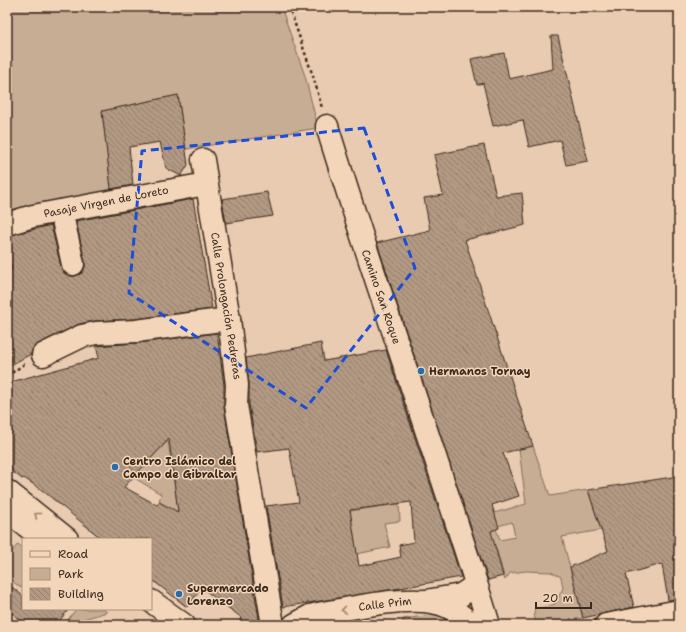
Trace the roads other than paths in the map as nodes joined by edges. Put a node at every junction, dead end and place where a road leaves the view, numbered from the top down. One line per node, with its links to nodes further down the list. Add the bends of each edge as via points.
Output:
1 (327, 126): 13 (street, Camino San Roque, via 363,244 419,405)
2 (203, 160): 3 (street, Calle Prolongación Pedreras)
3 (206, 184): 4 (street, Pasaje Virgen de Loreto); 7 (street, Calle Prolongación Pedreras)
4 (61, 211): 5 (street, Pasaje Virgen de Loreto); 6 (street)
5 (7, 224)
6 (73, 264)
7 (229, 319): 8 (street, via 136,331 96,333 82,336); 18 (street, Calle Prolongación Pedreras, via 237,385 236,405)
8 (43, 355)
9 (7, 490): 12 (street, one-way to 9)
10 (7, 511): 11 (street)
11 (43, 538)
12 (66, 538)
13 (476, 585): 14 (street, via 462,595); 22 (street, Camino San Roque)
14 (426, 601): 18 (street, Calle Prim, one-way to 18, via 406,601 323,613); 21 (street, Calle Prim, via 448,607)
15 (152, 603): 19 (street)
16 (139, 610): 19 (street)
17 (679, 611): 23 (street)
18 (282, 622)
19 (170, 623)
20 (679, 623): 24 (street)
21 (473, 625)
22 (489, 625)
23 (606, 625)
24 (674, 625)

